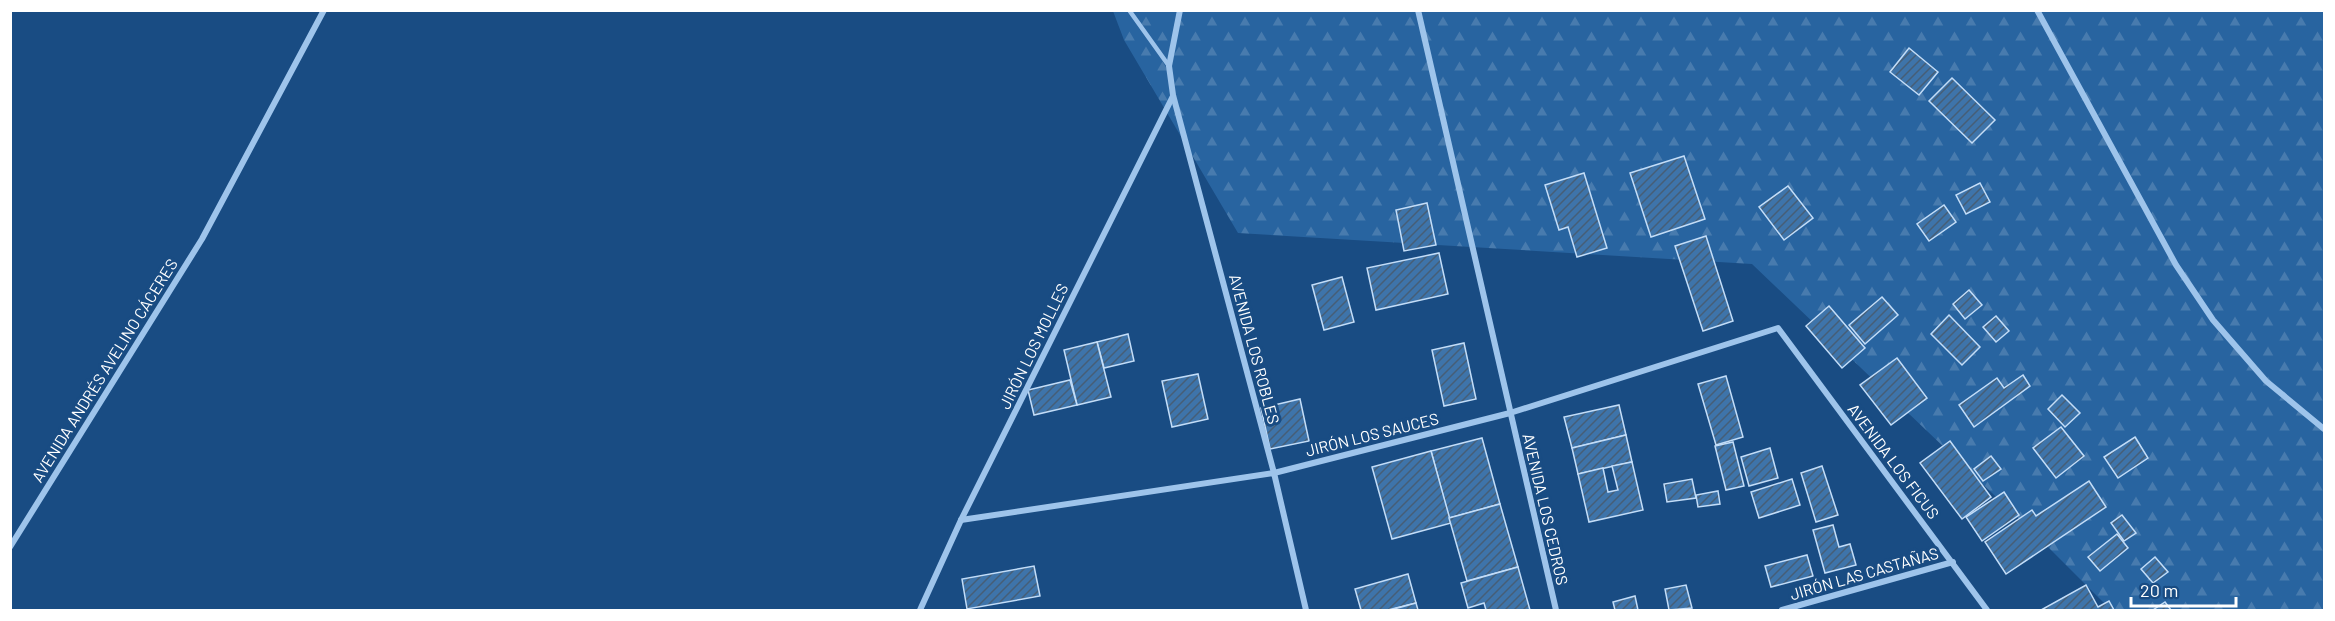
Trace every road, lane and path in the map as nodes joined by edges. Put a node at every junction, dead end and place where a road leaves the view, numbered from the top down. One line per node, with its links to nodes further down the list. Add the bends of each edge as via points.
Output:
1 (324, 10): 13 (street, AVENIDA ANDRÉS AVELINO CÁCERES, via 202,239)
2 (1129, 10): 6 (lane)
3 (1180, 10): 6 (street, AVENIDA LOS ROBLES)
4 (1418, 10): 9 (street, AVENIDA LOS CEDROS)
5 (2037, 10): 10 (street, via 2171,255 2213,320 2266,381)
6 (1169, 66): 7 (street, AVENIDA LOS ROBLES)
7 (1173, 95): 11 (street, AVENIDA LOS ROBLES); 12 (street, JIRÓN LOS MOLLES)
8 (1778, 328): 9 (street, JIRÓN LOS SAUCES); 14 (street, AVENIDA LOS FICUS)
9 (1510, 413): 11 (street, JIRÓN LOS SAUCES); 17 (street, AVENIDA LOS CEDROS)
10 (2325, 429)
11 (1275, 473): 12 (street, JIRÓN LOS SAUCES); 16 (street, AVENIDA LOS ROBLES)
12 (961, 520): 15 (street, JIRÓN LOS MOLLES)
13 (10, 547)
14 (1953, 562): 18 (street, JIRÓN LAS CASTAÑAS); 19 (street, AVENIDA LOS FICUS)
15 (920, 610)
16 (1306, 610)
17 (1556, 610)
18 (1782, 610)
19 (1987, 610)

